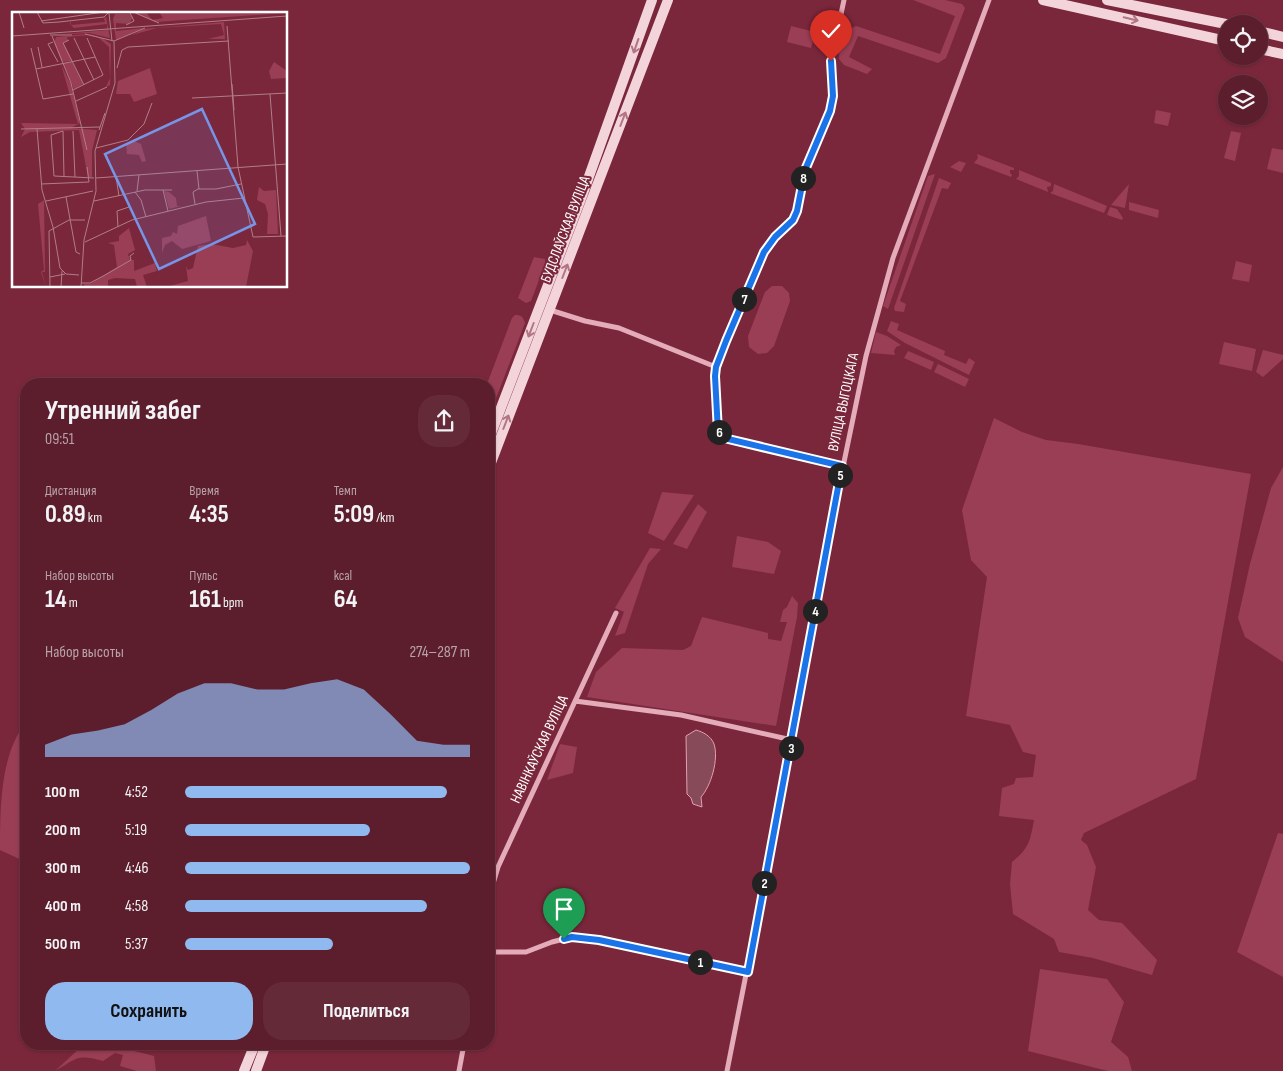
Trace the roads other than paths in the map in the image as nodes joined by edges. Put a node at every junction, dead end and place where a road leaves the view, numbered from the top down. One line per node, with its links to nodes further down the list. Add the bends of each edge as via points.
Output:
1 (652, 0): 15 (main road, БУДСЛАЎСКАЯ ВУЛІЦА, one-way to 15, via 586,187)
2 (668, 0): 13 (main road, БУДСЛАЎСКАЯ ВУЛІЦА, one-way to 2)
3 (844, 0): 14 (street, via 831,61 833,96 830,111 805,170 797,211 793,220 764,252)
4 (989, 0): 17 (street, ВУЛІЦА ВЫГОЦКАГА, via 893,258 866,356)
5 (1044, 0): 10 (main road, one-way to 10)
6 (1107, 0): 7 (main road)
7 (1218, 22)
8 (1268, 33): 9 (main road)
9 (1283, 37)
10 (1218, 39)
11 (1268, 50): 12 (main road)
12 (1283, 54)
13 (550, 310): 14 (street, via 619,328); 16 (main road, БУДСЛАЎСКАЯ ВУЛІЦА, one-way to 13)
14 (716, 367): 17 (street, via 718,432 724,438)
15 (495, 423)
16 (495, 452)
17 (842, 466): 20 (street, ВУЛІЦА ВЫГОЦКАГА)
18 (616, 613): 19 (street, НАВІНКАЎСКАЯ ВУЛІЦА)
19 (575, 701): 20 (street, via 681,715); 21 (street, НАВІНКАЎСКАЯ ВУЛІЦА)
20 (792, 740): 23 (street, ВУЛІЦА ВЫГОЦКАГА)
21 (495, 877)
22 (495, 951): 23 (street, via 526,952 572,937)
23 (748, 972): 30 (street, ВУЛІЦА ВЫГОЦКАГА)
24 (253, 1050): 27 (main road)
25 (264, 1050): 28 (main road)
26 (463, 1050): 29 (street)
27 (244, 1071)
28 (256, 1071)
29 (459, 1071)
30 (727, 1071)

